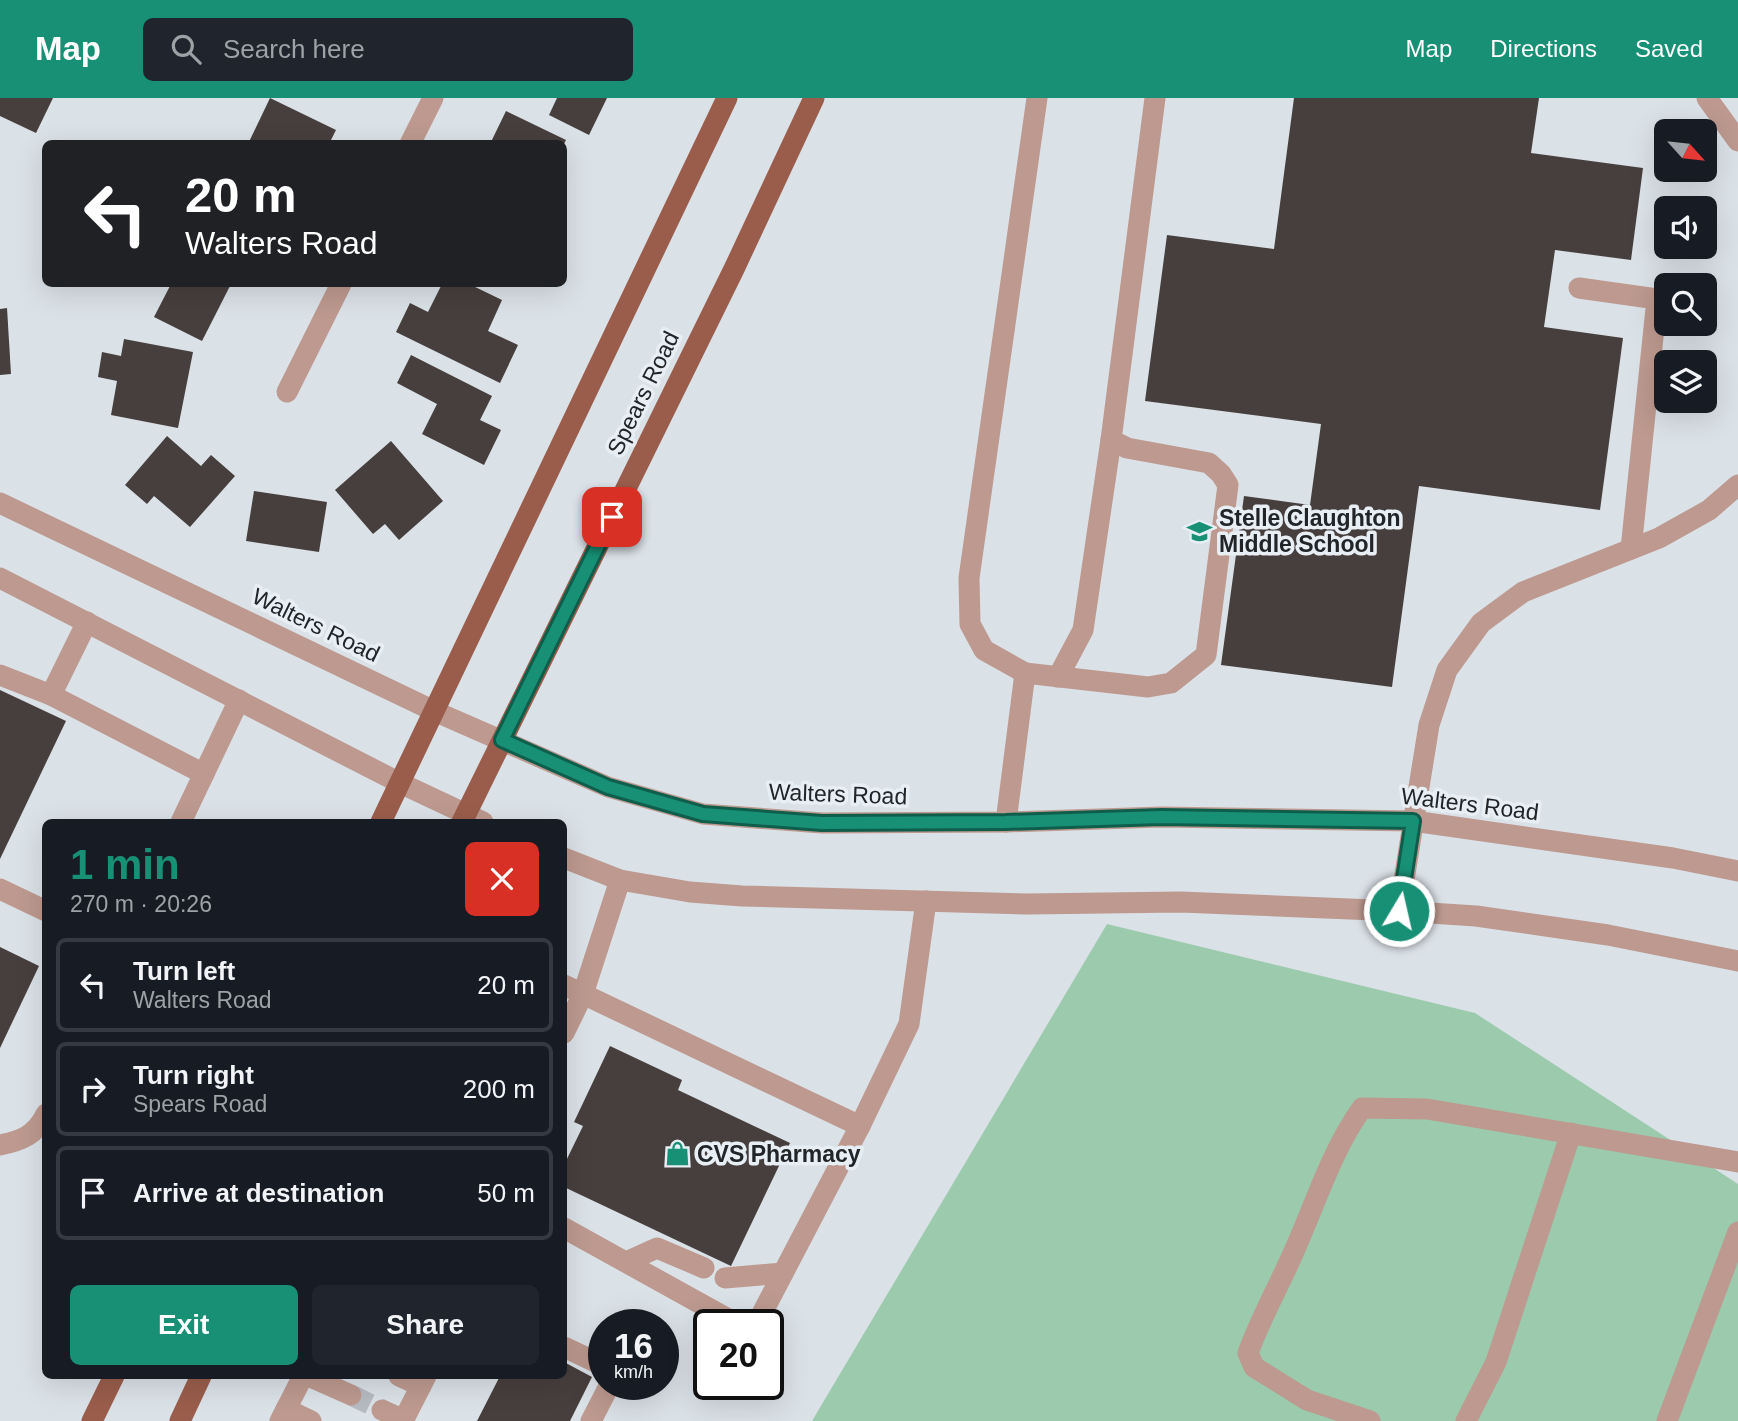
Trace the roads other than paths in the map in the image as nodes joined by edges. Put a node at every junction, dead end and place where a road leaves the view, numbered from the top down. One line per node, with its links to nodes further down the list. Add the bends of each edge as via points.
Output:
1 (433, 98): 7 (street)
2 (727, 98): 23 (main road)
3 (814, 98): 24 (main road, Spears Road)
4 (1037, 98): 18 (street, via 969,578 970,625 984,650)
5 (1155, 98): 12 (street)
6 (1707, 98): 8 (street)
7 (412, 140)
8 (1738, 141)
9 (340, 287): 11 (street)
10 (1579, 288): 15 (street, via 1657,299)
11 (287, 392)
12 (1111, 440): 20 (street, via 1083,630); 20 (street, via 1127,448 1209,463 1227,485 1206,655 1171,682 1147,687)
13 (1738, 485): 15 (street, via 1709,510)
14 (0, 503): 23 (street, Walters Road)
15 (1631, 549): 31 (street, via 1523,592 1481,623 1447,670 1429,724)
16 (0, 578): 17 (street)
17 (87, 622): 21 (street); 22 (street)
18 (1025, 673): 20 (street); 32 (street)
19 (0, 675): 21 (street)
20 (1058, 677)
21 (51, 695): 25 (street)
22 (239, 700): 25 (street); 26 (street)
23 (434, 711): 24 (street, Walters Road); 26 (main road)
24 (502, 740): 30 (main road, Spears Road); 32 (street, Walters Road, via 608,787 703,814 822,823)
25 (204, 774): 27 (street)
26 (400, 783): 28 (main road); 29 (street)
27 (182, 819)
28 (382, 819)
29 (468, 819)
30 (470, 819)
31 (1413, 821): 32 (street, Walters Road, via 1161,817); 34 (street, Walters Road); 39 (street)
32 (1006, 822)
33 (567, 859): 35 (street)
34 (1738, 871)
35 (620, 880): 37 (street, via 742,896); 41 (street)
36 (0, 890): 38 (street)
37 (926, 901): 39 (street, via 1181,902); 44 (street, via 909,1024)
38 (42, 909)
39 (1399, 911): 40 (street, via 1476,916 1594,933)
40 (1738, 961)
41 (573, 989): 42 (street); 44 (street)
42 (567, 1018)
43 (42, 1121): 46 (street, via 23,1140)
44 (860, 1126): 52 (street)
45 (1571, 1133): 47 (street); 72 (street, via 1427,1109 1362,1108 1346,1130 1248,1353 1254,1367 1307,1400); 73 (street, via 1496,1362)
46 (0, 1145)
47 (1738, 1162)
48 (567, 1230): 50 (street)
49 (1738, 1232): 74 (street)
50 (626, 1262): 51 (street, via 657,1248); 54 (street)
51 (704, 1268)
52 (783, 1273): 53 (street); 55 (street)
53 (725, 1278)
54 (711, 1309)
55 (764, 1309)
56 (567, 1348): 57 (street)
57 (588, 1358)
58 (113, 1379): 67 (main road)
59 (200, 1379): 68 (main road)
60 (301, 1379): 66 (street)
61 (316, 1379): 63 (street)
62 (423, 1381): 70 (street)
63 (351, 1395)
64 (602, 1400): 71 (street)
65 (382, 1410): 70 (street)
66 (283, 1415): 69 (street)
67 (92, 1421)
68 (180, 1421)
69 (311, 1421)
70 (404, 1421)
71 (591, 1421)
72 (1370, 1421)
73 (1466, 1421)
74 (1668, 1421)

